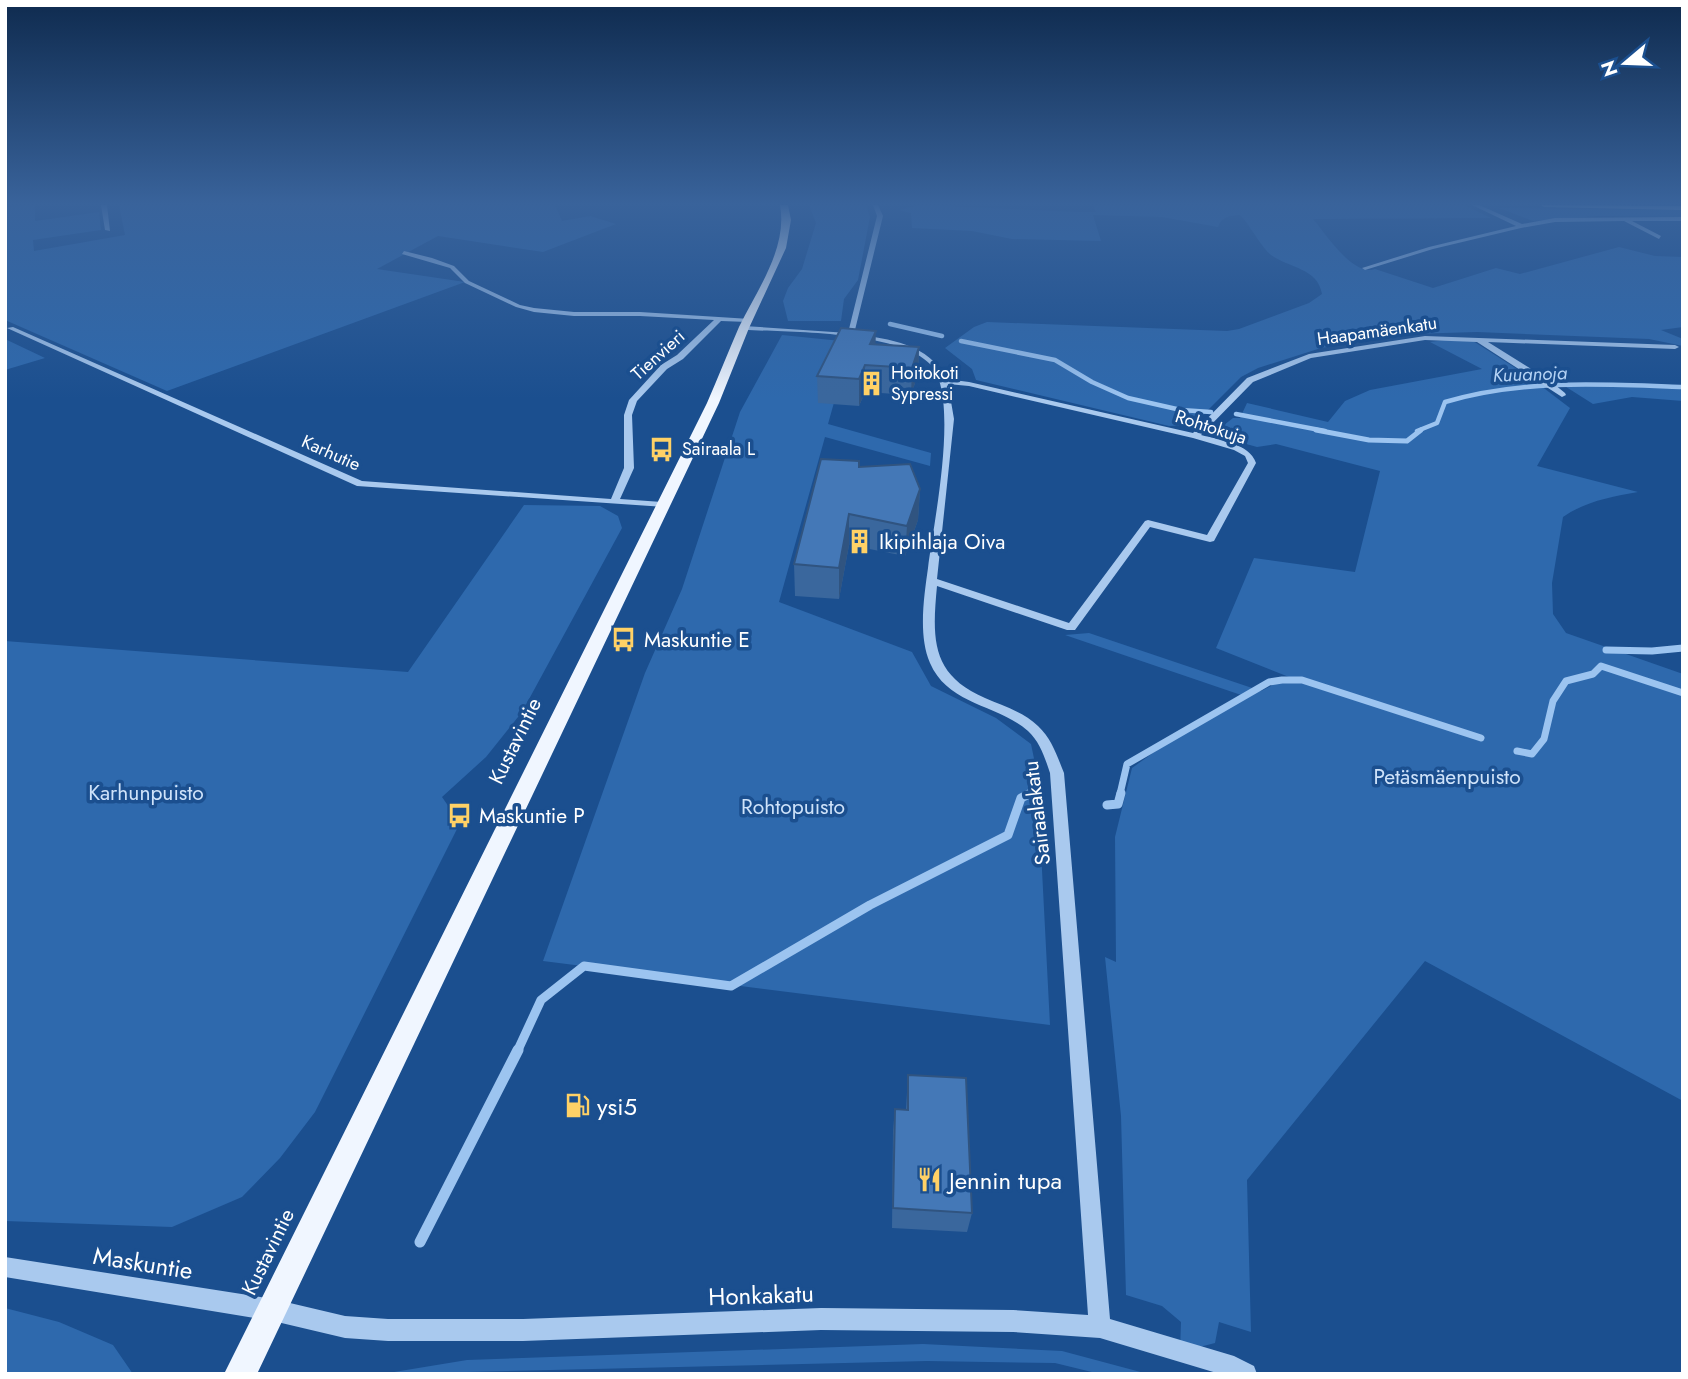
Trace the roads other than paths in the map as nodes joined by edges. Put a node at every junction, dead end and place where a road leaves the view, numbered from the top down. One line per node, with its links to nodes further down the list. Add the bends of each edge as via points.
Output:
1 (454, 269): 4 (street, via 467,282 534,310)
2 (772, 269): 5 (main road, Kustavintie)
3 (867, 269): 7 (street)
4 (720, 318): 5 (street); 13 (street, Tienvieri, via 633,400 628,415 629,468)
5 (746, 324): 7 (street, Sairaalakatu); 14 (main road, Kustavintie)
6 (11, 328): 13 (street, Karhutie, via 360,484)
7 (851, 333): 10 (street, Sairaalakatu, via 922,354)
8 (1477, 339): 9 (street, Haapamäenkatu); 11 (street); 12 (street, Haapamäenkatu, via 1424,338 1309,356 1250,380)
9 (1675, 347)
10 (943, 381): 12 (street, Rohtokuja); 15 (street, Sairaalakatu, via 950,419)
11 (1562, 395)
12 (1195, 436): 15 (street, Rohtokuja, via 1237,447 1252,463 1210,539 1149,523 1071,628)
13 (615, 501): 14 (street, Karhutie)
14 (663, 505): 17 (main road, Kustavintie)
15 (933, 581): 18 (street, Sairaalakatu, via 932,651 944,678 959,691 1029,724 1053,752)
16 (5, 1267): 17 (street, Maskuntie)
17 (273, 1310): 18 (street, Honkakatu, via 345,1327 388,1330 873,1319); 20 (main road, Kustavintie)
18 (1100, 1327): 19 (street, Honkakatu)
19 (1238, 1372)
20 (240, 1374)

